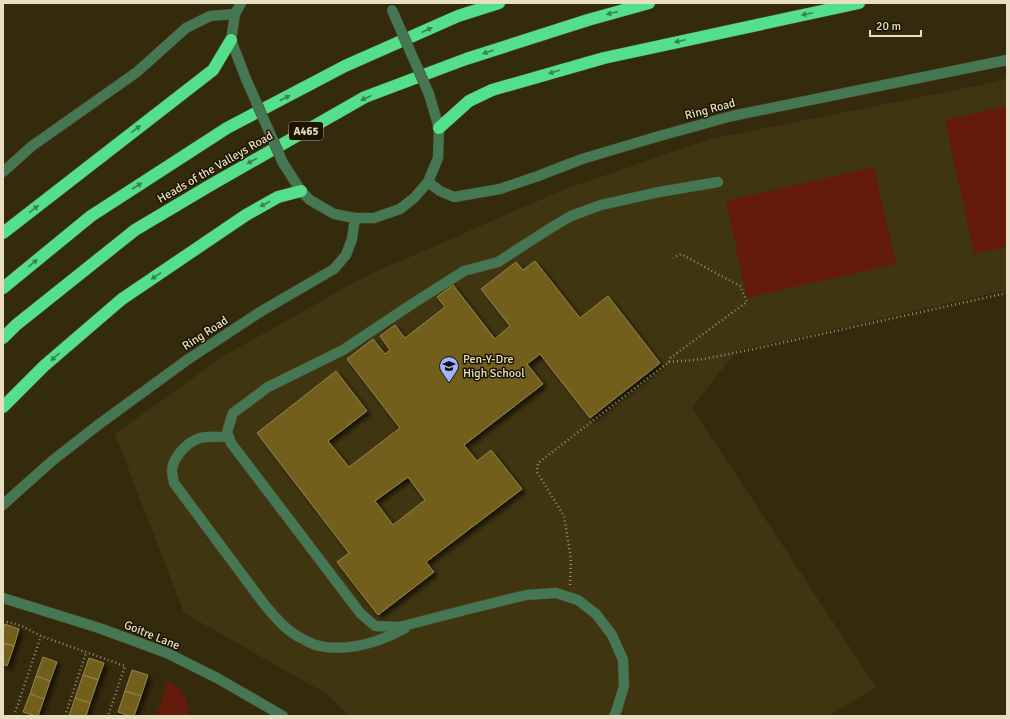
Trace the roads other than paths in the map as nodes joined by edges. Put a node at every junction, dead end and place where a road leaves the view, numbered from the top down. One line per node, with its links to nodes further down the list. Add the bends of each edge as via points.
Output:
1 (241, 3): 6 (street)
2 (499, 3): 16 (highway, Heads of the Valleys Road, one-way to 2, via 91,216 227,128 345,66 458,16)
3 (649, 3): 17 (highway, Heads of the Valleys Road / A465, one-way to 17, via 466,59 365,97 135,230)
4 (859, 3): 9 (highway, one-way to 9, via 604,58 492,90 470,102)
5 (390, 6): 9 (street, bridge, via 429,94)
6 (235, 14): 7 (street); 10 (street, via 210,16 186,28 137,72 32,146)
7 (231, 40): 13 (street, bridge, via 283,163); 15 (highway, one-way to 7, via 213,70)
8 (1007, 60): 11 (street, Ring Road, via 732,116 582,159 500,189 454,197)
9 (439, 128): 11 (street, via 438,158)
10 (3, 172)
11 (428, 182): 14 (street, via 414,198 400,208 374,218)
12 (718, 182): 19 (street, via 602,205 571,216 498,262 464,271 343,350 268,387 233,412)
13 (301, 191): 14 (street, via 310,200 334,214); 18 (highway, one-way to 18, via 278,197 246,215 122,299 44,366)
14 (355, 218): 20 (street, Ring Road, via 352,239 346,255 334,269 260,312 187,360 52,461)
15 (3, 233)
16 (3, 288)
17 (3, 338)
18 (3, 407)
19 (228, 437): 22 (street, via 361,614 375,626 399,627); 22 (street, via 193,440 175,462 172,477 276,618 301,639 319,646 342,648 367,644)
20 (3, 505)
21 (3, 598): 23 (street, Goitre Lane, via 99,628 167,654 217,678)
22 (413, 623): 24 (street, via 526,595 556,593 578,600 596,614 612,635 623,660 624,686)
23 (283, 716)
24 (614, 716)

